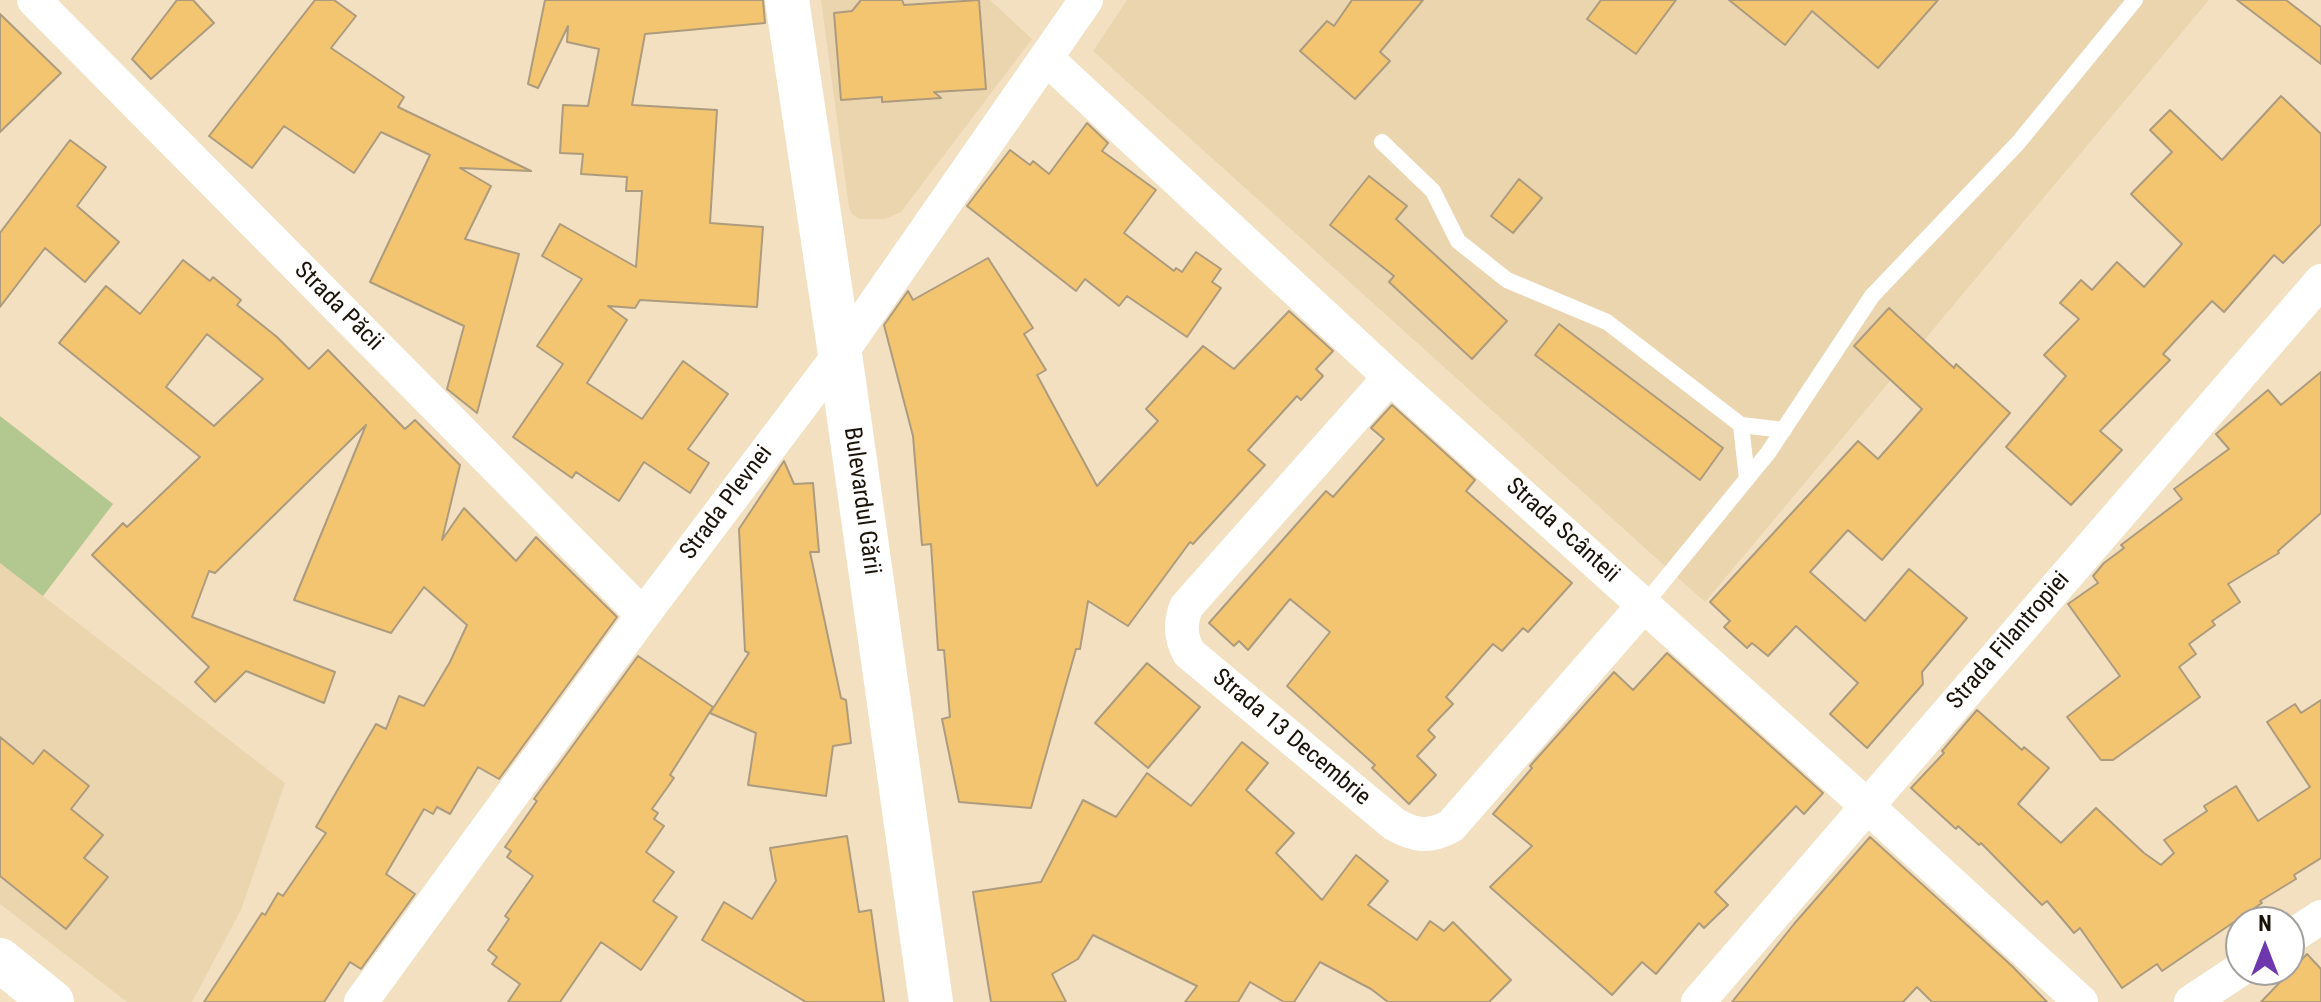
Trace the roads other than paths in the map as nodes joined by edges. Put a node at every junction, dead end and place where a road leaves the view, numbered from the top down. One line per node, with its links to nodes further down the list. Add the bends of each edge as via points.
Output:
1 (34, 0): 14 (street, Strada Păcii)
2 (787, 0): 8 (street, Bulevardul Gării)
3 (1086, 0): 5 (street, Strada Plevnei)
4 (2135, 0): 11 (lane, via 2018,143 1872,296)
5 (1046, 58): 8 (street, Strada Plevnei); 9 (street, Strada Scânteii)
6 (1382, 142): 10 (lane, via 1433,191 1458,241 1494,270 1607,322)
7 (2321, 281): 15 (street, Strada Filantropiei)
8 (840, 354): 14 (street, Strada Plevnei); 20 (street, Bulevardul Gării)
9 (1390, 377): 13 (street, Strada Scânteii); 13 (street, Strada 13 Decembrie, via 1186,607 1182,641 1189,653 1394,824 1422,836 1451,826)
10 (1741, 425): 11 (lane); 12 (lane)
11 (1784, 430): 12 (lane)
12 (1747, 479): 13 (lane)
13 (1644, 605): 15 (street, Strada Scânteii)
14 (643, 615): 19 (street, Strada Plevnei)
15 (1867, 806): 21 (street, Strada Filantropiei); 22 (street, Strada Scânteii)
16 (0, 960): 18 (street)
17 (2225, 980): 23 (street)
18 (52, 1002)
19 (361, 1002)
20 (931, 1002)
21 (1698, 1002)
22 (2081, 1002)
23 (2191, 1002)

